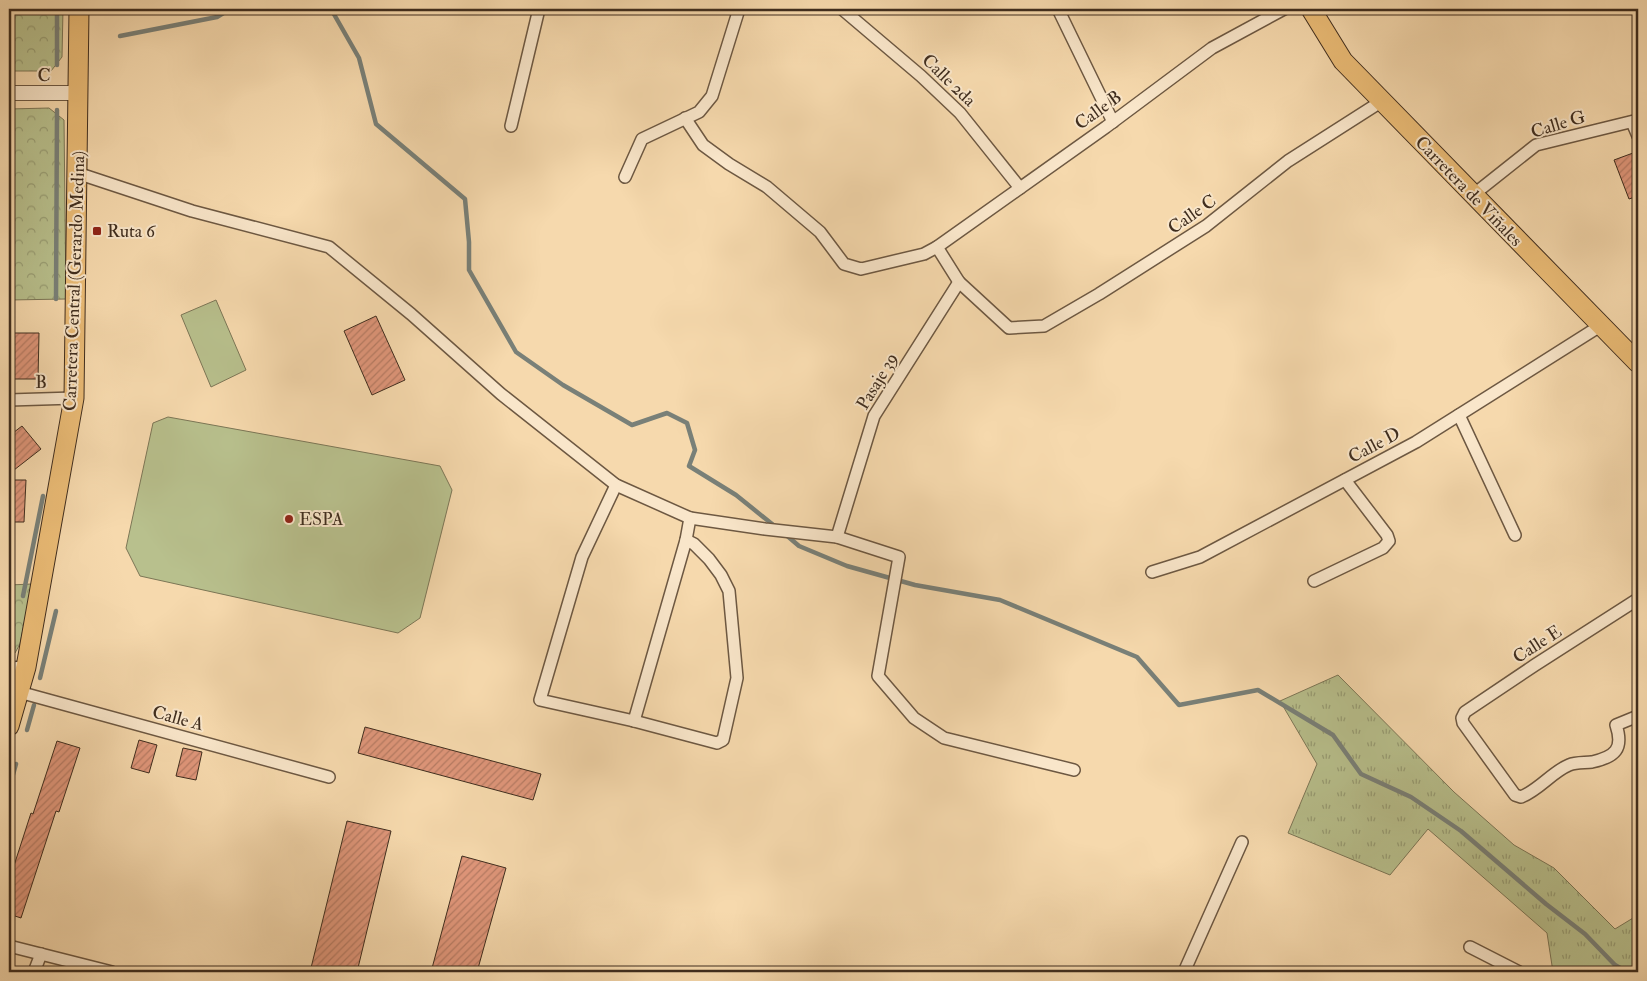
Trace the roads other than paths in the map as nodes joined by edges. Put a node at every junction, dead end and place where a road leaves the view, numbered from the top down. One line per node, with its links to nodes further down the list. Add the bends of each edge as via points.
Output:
1 (79, 9): 9 (main road, Carretera Central (Gerardo Medina))
2 (539, 9): 14 (street)
3 (739, 9): 11 (street, via 712,96 699,112)
4 (842, 9): 18 (street, Calle 2da, via 960,113)
5 (1058, 9): 13 (street)
6 (1284, 9): 13 (street, Calle B, via 1212,48)
7 (1311, 9): 10 (main road, Carretera de Viñales, via 1343,61)
8 (9, 93): 9 (street, C)
9 (79, 94): 16 (main road, Carretera Central (Gerardo Medina))
10 (1382, 101): 19 (main road, Carretera de Viñales); 21 (street, Calle C, via 1288,162 1206,226 1044,326 1009,328)
11 (685, 118): 17 (street, via 642,139); 20 (street, Calle B, via 703,145 767,186 820,232 844,264 861,270 924,254)
12 (1635, 121): 15 (street); 19 (street, Calle G, via 1536,145)
13 (1113, 122): 18 (street, Calle B)
14 (511, 126)
15 (1638, 136)
16 (78, 173): 24 (main road, Carretera Central (Gerardo Medina)); 28 (street, via 192,211 329,248 411,314 501,394)
17 (625, 177)
18 (1020, 188): 20 (street, Calle B)
19 (1473, 195): 22 (main road, Carretera de Viñales)
20 (938, 247): 21 (street)
21 (960, 282): 31 (street, Pasaje 39, via 874,416)
22 (1600, 326): 23 (main road, Carretera de Viñales); 26 (street, Calle D)
23 (1638, 363)
24 (74, 398): 25 (street, B); 36 (main road, Carretera Central (Gerardo Medina))
25 (9, 400)
26 (1459, 415): 27 (street, Calle D); 30 (street)
27 (1345, 480): 33 (street, Calle D, via 1200,557); 34 (street, via 1389,541 1383,548)
28 (616, 485): 29 (street); 39 (street, via 582,557 540,700)
29 (690, 518): 31 (street); 32 (street)
30 (1515, 535)
31 (838, 537): 41 (street, via 900,557 878,676 914,718 944,738)
32 (686, 540): 39 (street); 39 (street, via 709,559 729,591 737,678 723,740 717,743)
33 (1152, 572)
34 (1314, 581)
35 (1638, 600): 38 (street, Calle E, via 1465,712 1462,718 1515,795 1521,797 1570,764 1593,762 1612,755 1619,748 1616,725)
36 (17, 668): 37 (main road, Carretera Central (Gerardo Medina))
37 (19, 692): 40 (main road, Carretera Central (Gerardo Medina)); 42 (street, Calle A)
38 (1638, 716)
39 (634, 721)
40 (9, 726)
41 (1074, 770)
42 (329, 777)
43 (1242, 842): 49 (street)
44 (9, 946): 46 (street)
45 (1470, 947): 50 (street)
46 (41, 954): 47 (street); 48 (street)
47 (34, 972)
48 (112, 972)
49 (1184, 972)
50 (1519, 972)

